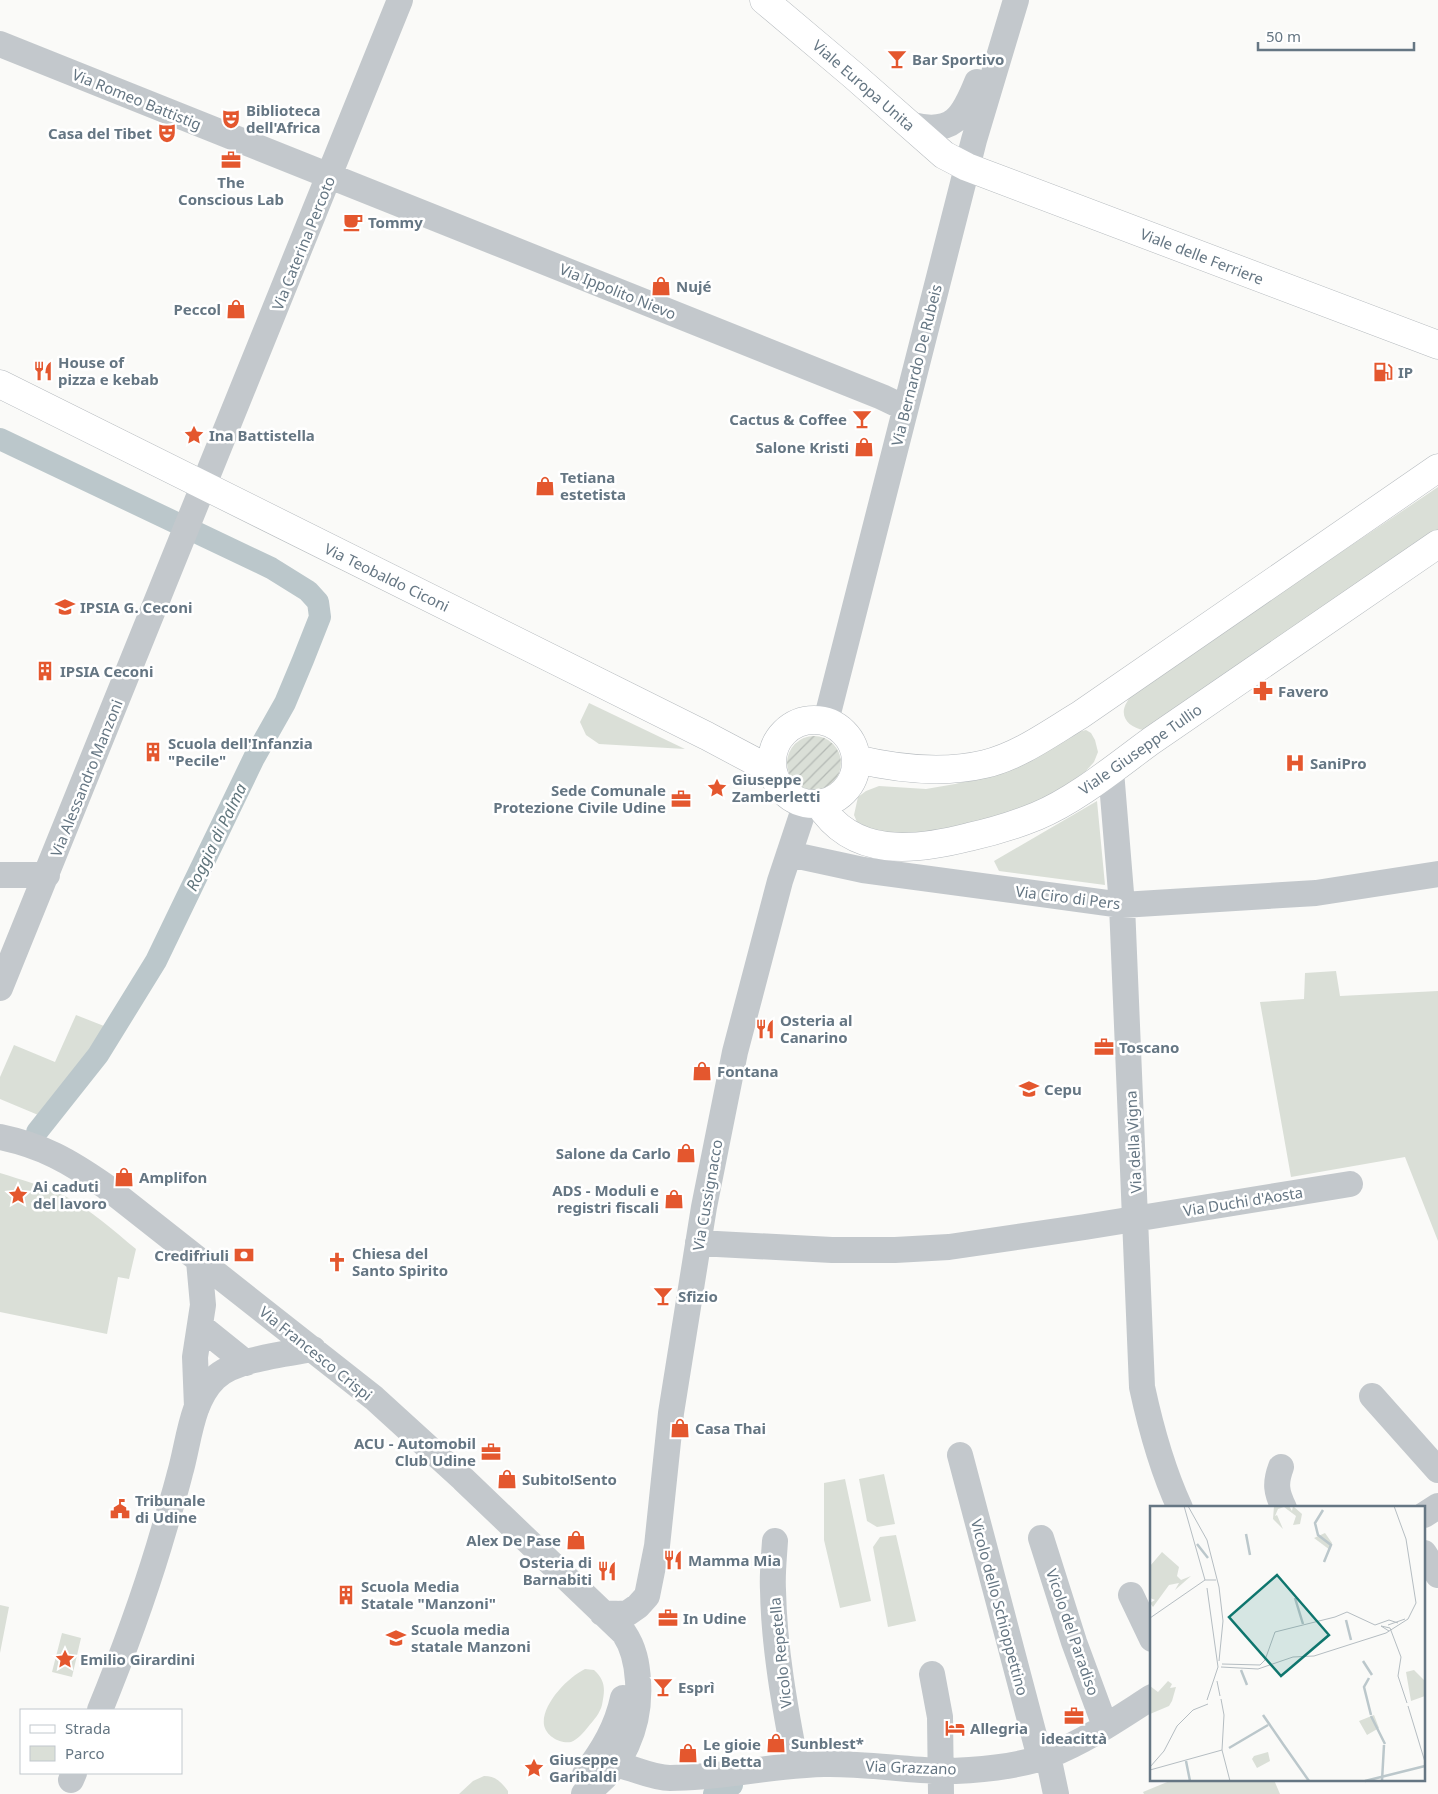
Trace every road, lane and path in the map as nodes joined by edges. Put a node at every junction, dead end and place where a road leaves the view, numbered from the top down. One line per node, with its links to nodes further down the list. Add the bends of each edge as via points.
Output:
1 (400, 0): 7 (street, Via Caterina Percoto)
2 (764, 0): 5 (main road, Viale Europa Unita)
3 (1014, 5): 5 (street, Via Bernardo De Rubeis, via 1001,22 963,113 939,129); 6 (street, Via Bernardo De Rubeis)
4 (0, 44): 7 (street, Via Romeo Battistig)
5 (912, 125): 6 (main road, Viale Europa Unita, via 944,155)
6 (967, 167): 8 (main road, Viale delle Ferriere); 10 (street, Via Bernardo De Rubeis)
7 (330, 176): 10 (street, Via Ippolito Nievo); 12 (street, Via Caterina Percoto)
8 (1438, 345)
9 (0, 384): 12 (main road, Via Teobaldo Ciconi)
10 (905, 408): 14 (street, Via Bernardo De Rubeis)
11 (1438, 468): 15 (main road, via 1080,715 1013,754 986,764 949,769 883,766)
12 (204, 485): 16 (main road, Via Teobaldo Ciconi); 22 (street, Via Alessandro Manzoni)
13 (1438, 544): 17 (main road, Viale Giuseppe Tullio)
14 (826, 721): 15 (main road, via 847,735); 16 (main road, via 810,720 788,729 774,750)
15 (856, 759): 18 (main road, via 855,773 846,790 832,800)
16 (773, 771): 18 (main road, via 786,793 796,800)
17 (1111, 771): 18 (main road, Viale Giuseppe Tullio, via 1038,815 991,832 913,848 893,848 850,834); 23 (street, Via della Vigna)
18 (812, 803): 19 (street, Via Cussignacco)
19 (789, 854): 23 (street, Via Ciro di Pers, via 863,870); 28 (street, Via Cussignacco, via 735,1052)
20 (1438, 874): 23 (street, Via Ciro di Pers, via 1316,893)
21 (0, 875): 22 (street)
22 (47, 875): 24 (street, Via Alessandro Manzoni)
23 (1122, 905): 27 (street, Via della Vigna)
24 (0, 988)
25 (0, 1137): 29 (street, Via Francesco Crispi, via 43,1149 79,1168)
26 (1350, 1184): 27 (street, Via Duchi d'Aosta)
27 (1136, 1218): 28 (street, Via Duchi d'Aosta, via 949,1247 832,1250); 39 (street, Via della Vigna, via 1142,1387 1151,1429)
28 (698, 1243): 48 (street, Via Cussignacco, via 671,1413 657,1546)
29 (199, 1261): 30 (street, via 203,1305); 31 (street, Via Francesco Crispi)
30 (200, 1326): 32 (street); 33 (street)
31 (313, 1349): 33 (street); 49 (street, Via Francesco Crispi, via 374,1398 463,1479)
32 (195, 1357): 33 (street, via 218,1366); 35 (street)
33 (238, 1365): 35 (street, via 215,1378)
34 (1372, 1396): 38 (street)
35 (197, 1407): 54 (street, via 150,1573)
36 (960, 1455): 57 (street, Vicolo dello Schioppettino)
37 (1281, 1467): 40 (street, via 1276,1481)
38 (1438, 1470)
39 (1179, 1506)
40 (1283, 1506)
41 (1438, 1506): 42 (street)
42 (1426, 1514)
43 (1041, 1538): 55 (street, Vicolo del Paradiso)
44 (775, 1541): 58 (street, Vicolo Repetella, via 773,1590 776,1632)
45 (1426, 1556): 46 (street)
46 (1438, 1575)
47 (1132, 1595): 50 (street)
48 (647, 1596): 49 (street, via 628,1613); 51 (street, Via Cussignacco)
49 (602, 1613): 51 (street, via 627,1637); 59 (street, via 623,1654 624,1693 616,1724 604,1748)
50 (1150, 1635)
51 (637, 1668): 56 (street, via 637,1710)
52 (932, 1674): 61 (street, via 940,1717)
53 (1150, 1698): 55 (street, Via Grazzano)
54 (100, 1709)
55 (1105, 1726): 57 (street, Via Grazzano)
56 (631, 1734): 59 (street, via 623,1754); 60 (street, via 638,1758 645,1768)
57 (1044, 1757): 61 (street, Via Grazzano); 64 (street, Vicolo dello Schioppettino)
58 (796, 1764): 60 (street, Via Grazzano); 61 (street, Via Grazzano, via 832,1764)
59 (603, 1765): 60 (street, Via Grazzano); 62 (street); 63 (street, via 598,1783)
60 (665, 1782)
61 (941, 1782)
62 (568, 1794)
63 (584, 1794)
64 (1056, 1794)

